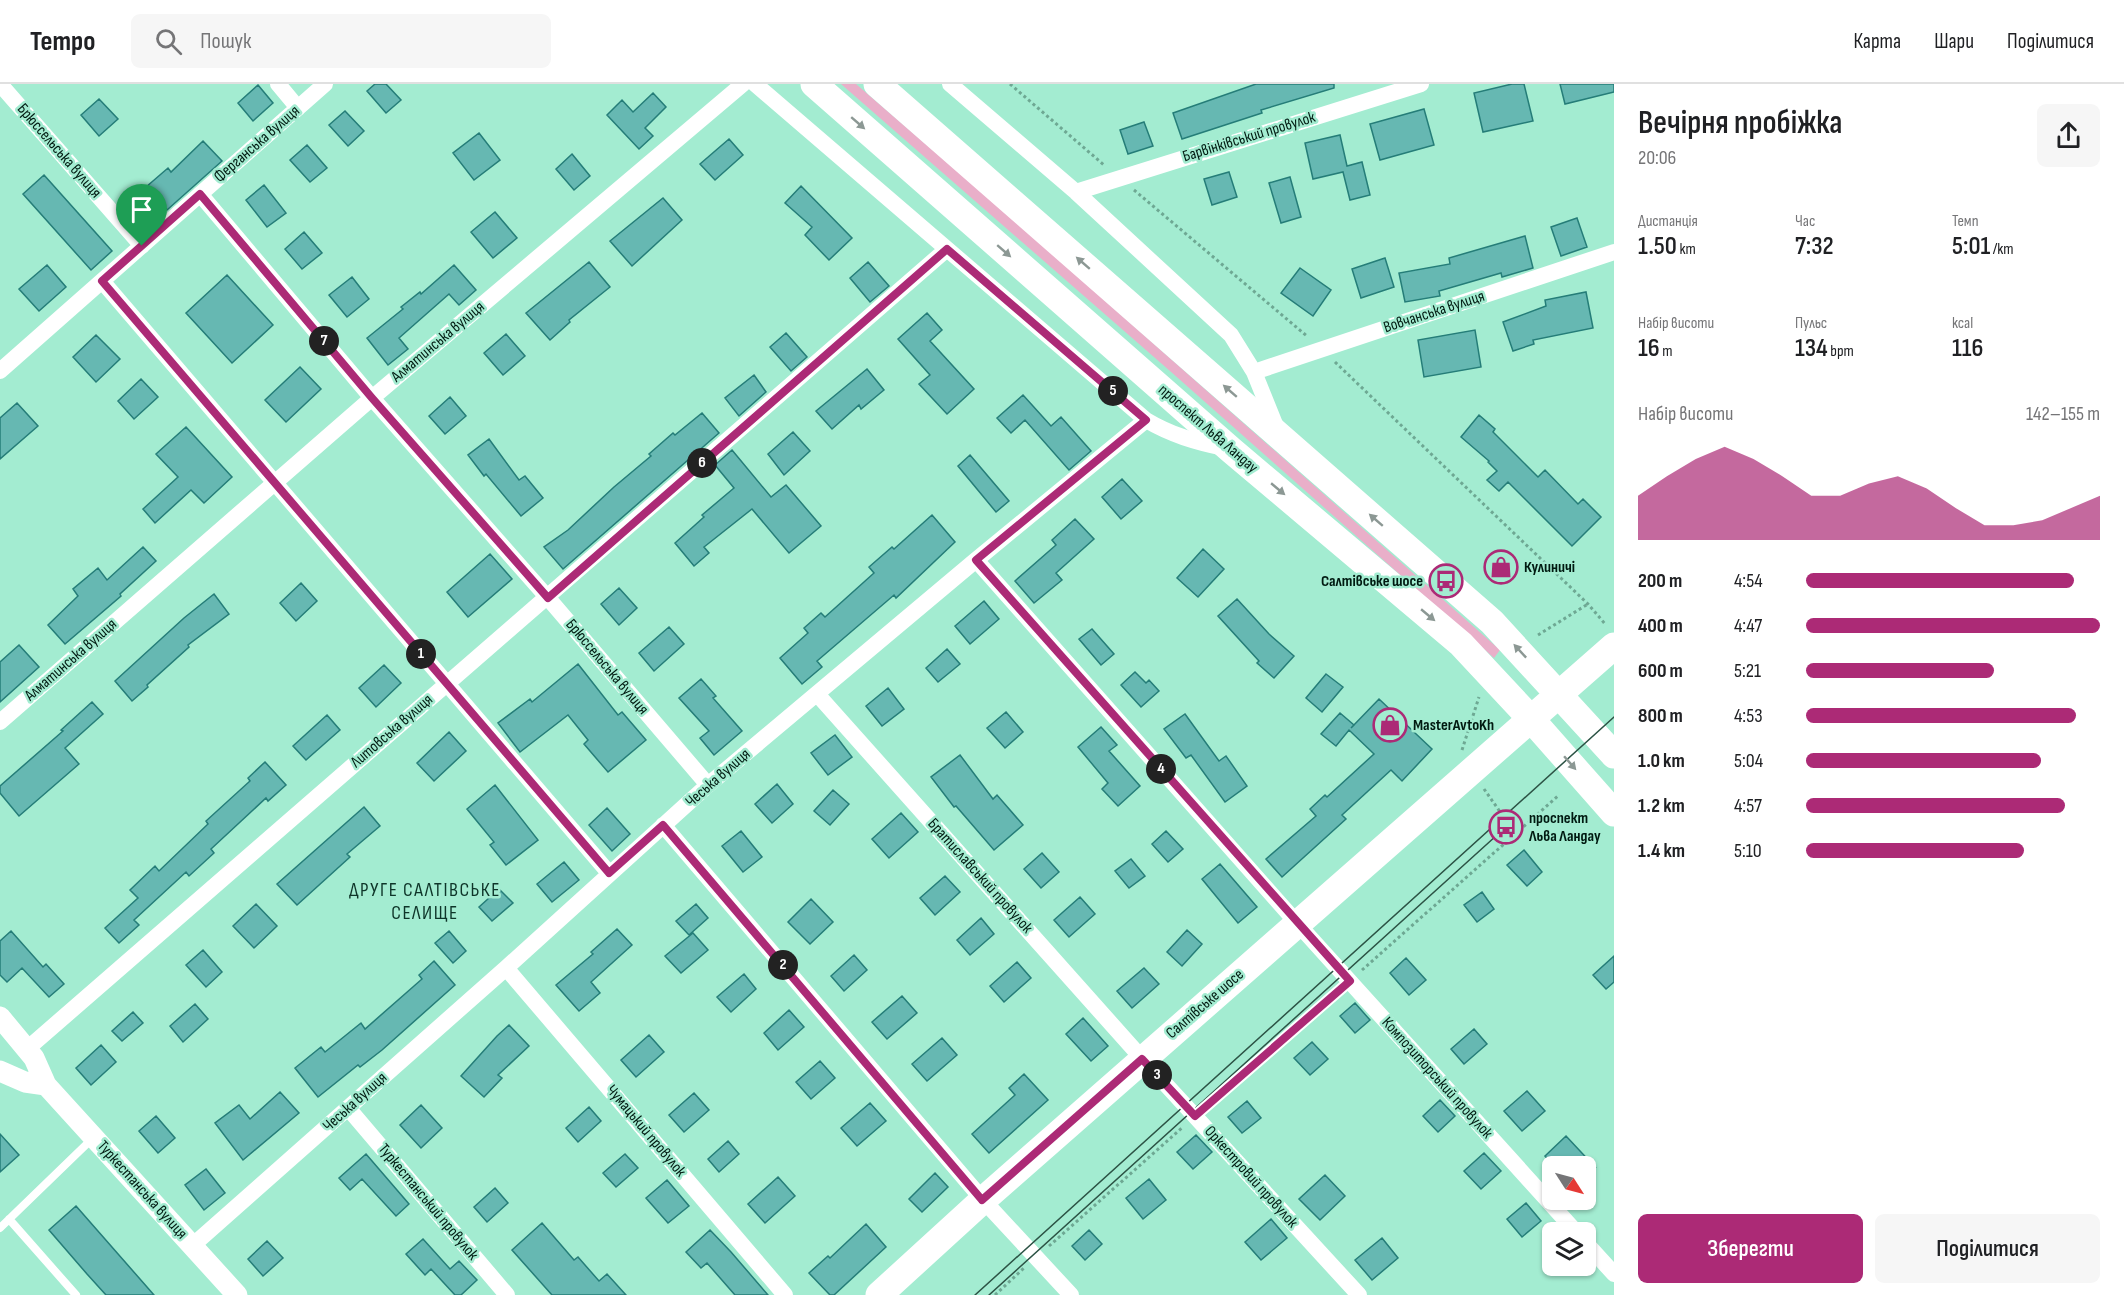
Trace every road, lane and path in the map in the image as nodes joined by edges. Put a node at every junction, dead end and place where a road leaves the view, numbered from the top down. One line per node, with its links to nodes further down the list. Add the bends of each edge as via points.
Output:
1 (0, 84): 13 (street, Брюссельська вулиця)
2 (278, 84): 10 (street)
3 (325, 84): 10 (street, Ферганська вулиця)
4 (743, 84): 19 (street, Алматинська вулиця)
5 (755, 84): 14 (street)
6 (814, 84): 22 (main road, проспект Льва Ландау, one-way to 22)
7 (877, 84): 21 (main road, one-way to 7)
8 (950, 84): 11 (street)
9 (1421, 84): 11 (street, Барвінківський провулок)
10 (298, 108): 12 (street, Ферганська вулиця)
11 (1076, 192): 18 (street, via 1230,335)
12 (200, 194): 13 (street, Ферганська вулиця); 19 (street, Брюссельська вулиця)
13 (142, 246): 16 (street, Ферганська вулиця)
14 (947, 249): 20 (street); 25 (street, Литовська вулиця)
15 (1614, 252): 18 (street, Вовчанська вулиця)
16 (102, 281): 17 (street, Ферганська вулиця); 23 (street)
17 (0, 371)
18 (1254, 372): 21 (street)
19 (372, 398): 23 (street, Алматинська вулиця); 25 (street, Брюссельська вулиця)
20 (1146, 420): 22 (street, via 1187,440); 24 (street, Чеська вулиця)
21 (1279, 434): 31 (main road, one-way to 21, via 1492,622)
22 (1231, 450): 33 (main road, проспект Льва Ландау, one-way to 33, via 1461,644)
23 (275, 483): 29 (street); 34 (street, Алматинська вулиця)
24 (976, 560): 30 (street, Чеська вулиця); 44 (street, Композиторський провулок)
25 (548, 598): 29 (street, Литовська вулиця); 37 (street, Брюссельська вулиця)
26 (1588, 604): 27 (path)
27 (1538, 635)
28 (1614, 646): 31 (main road, Салтівське шосе)
29 (446, 684): 43 (street); 48 (street, Литовська вулиця)
30 (817, 694): 37 (street, Чеська вулиця); 49 (street, Братиславський провулок)
31 (1560, 694): 33 (main road, Салтівське шосе); 35 (main road)
32 (1479, 697): 36 (path)
33 (1531, 719): 40 (main road, проспект Льва Ландау, one-way to 40); 44 (main road, Салтівське шосе)
34 (0, 722)
35 (1614, 755)
36 (1459, 758)
37 (708, 785): 41 (street, Чеська вулиця)
38 (1483, 788): 42 (path)
39 (1558, 796): 42 (path)
40 (1614, 813)
41 (663, 825): 43 (street, Чеська вулиця); 55 (street)
42 (1515, 834): 46 (path)
43 (609, 873): 45 (street, Чеська вулиця)
44 (1297, 923): 46 (street, Композиторський провулок); 49 (main road, Салтівське шосе)
45 (506, 968): 52 (street, Чеська вулиця); 66 (street, Чумацький провулок)
46 (1350, 981): 53 (path); 57 (street, Композиторський провулок)
47 (0, 1017): 48 (street, Туркестанська вулиця)
48 (27, 1049): 51 (street, Туркестанська вулиця)
49 (1142, 1059): 53 (street, Оркестровий провулок); 55 (main road, Салтівське шосе)
50 (0, 1071): 51 (street, via 25,1082)
51 (46, 1085): 54 (street, Туркестанська вулиця)
52 (348, 1108): 59 (street, Чеська вулиця); 65 (street, Туркестанський провулок)
53 (1195, 1116): 61 (path); 70 (street, Оркестровий провулок)
54 (94, 1137): 56 (lane); 59 (street, Туркестанська вулиця)
55 (982, 1200): 61 (street); 67 (main road, Салтівське шосе)
56 (9, 1219): 58 (lane); 63 (lane)
57 (1567, 1222)
58 (0, 1228)
59 (192, 1245): 64 (street, Туркестанська вулиця)
60 (1596, 1254): 62 (street)
61 (1036, 1257): 68 (path); 69 (street)
62 (1614, 1274)
63 (76, 1295)
64 (237, 1295)
65 (507, 1295)
66 (785, 1295)
67 (879, 1295)
68 (995, 1295)
69 (1071, 1295)
70 (1359, 1295)

